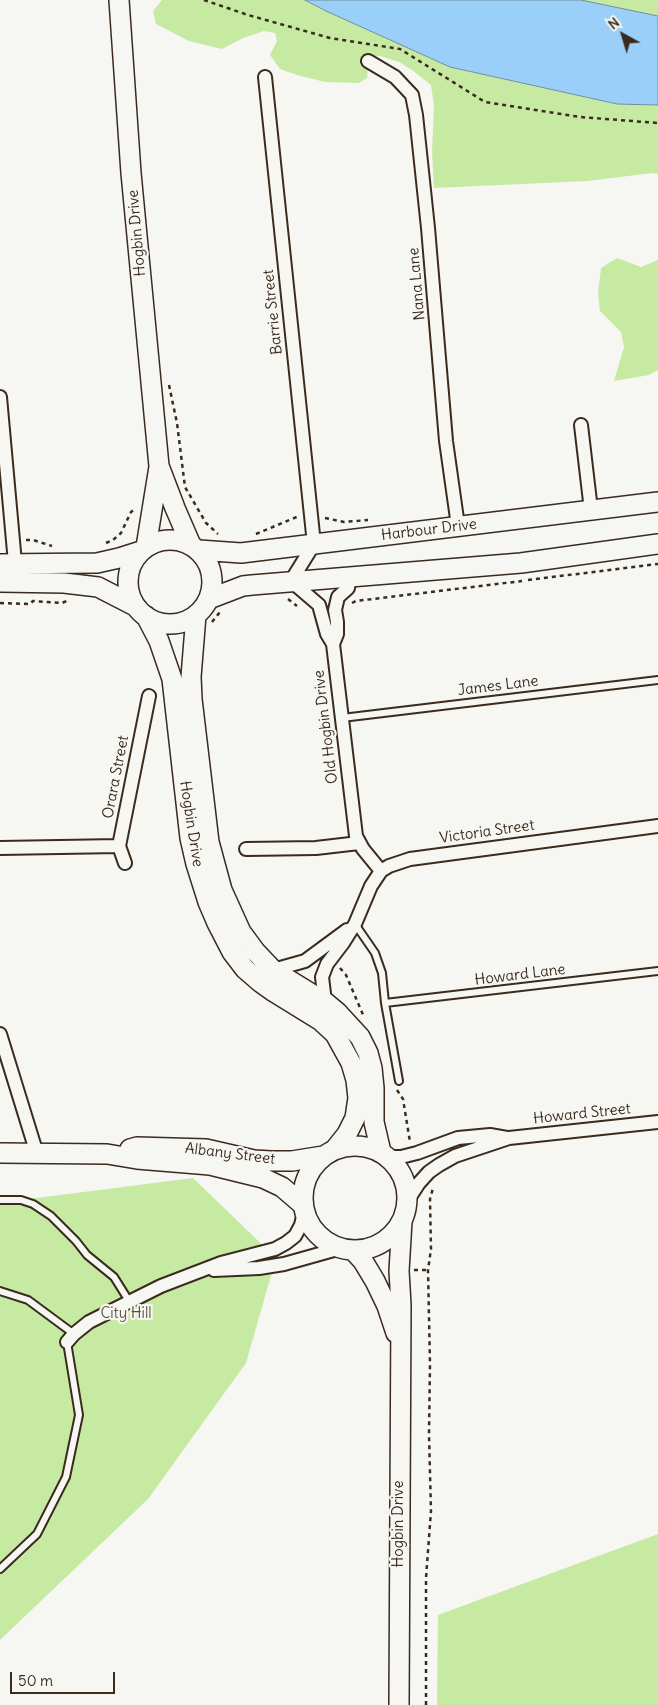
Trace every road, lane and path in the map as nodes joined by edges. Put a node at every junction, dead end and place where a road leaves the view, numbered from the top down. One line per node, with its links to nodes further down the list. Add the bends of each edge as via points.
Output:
1 (119, 0): 9 (main road, Hogbin Drive)
2 (204, 0): 5 (path, via 330,38 400,49 485,102 580,117)
3 (368, 61): 16 (street, Nana Lane, via 395,77 412,95 416,115 446,441)
4 (265, 77): 15 (street, Barrie Street)
5 (658, 123)
6 (169, 383): 11 (path, via 186,487)
7 (0, 397): 19 (street)
8 (580, 425): 13 (street)
9 (159, 466): 12 (main road, Hogbin Drive); 14 (main road, Hogbin Drive)
10 (658, 502): 13 (main road, Harbour Drive)
11 (195, 506): 12 (path); 18 (path)
12 (175, 508): 23 (main road, Hogbin Drive)
13 (591, 510): 16 (main road, Harbour Drive)
14 (151, 512): 22 (path, via 135,508 121,533); 25 (main road, Hogbin Drive)
15 (310, 517): 17 (path, via 294,517); 20 (street, Barrie Street)
16 (458, 526): 20 (main road, Harbour Drive)
17 (251, 535)
18 (220, 536)
19 (13, 538): 24 (path, via 33,540); 26 (street)
20 (314, 544): 23 (main road, Harbour Drive, via 241,553); 29 (street)
21 (658, 544): 28 (main road, via 521,563)
22 (99, 546)
23 (195, 547): 25 (main road, via 168,539 156,541); 31 (main road, via 207,560 212,573)
24 (56, 548)
25 (143, 549): 26 (main road, via 97,563); 35 (main road, via 131,566 128,584 130,595)
26 (7, 564)
27 (658, 564): 34 (path, via 356,601)
28 (350, 577): 29 (main road); 37 (street, Old Hogbin Drive, via 348,588 338,597 334,610 337,634)
29 (291, 581): 31 (main road, via 243,586); 37 (street, via 319,605)
30 (0, 582): 35 (main road, via 98,587)
31 (209, 599): 36 (main road)
32 (71, 600): 33 (path, via 62,603)
33 (0, 603)
34 (350, 605)
35 (140, 611): 36 (main road, via 158,622 171,624 184,622); 57 (main road, Hogbin Drive, via 159,641 172,679 190,838 216,923 245,969 274,992 322,1021 335,1034 351,1063 358,1098 355,1118 347,1134)
36 (196, 615): 49 (main road, Hogbin Drive, via 192,692 211,849 222,890 241,932)
37 (333, 644): 40 (street, Old Hogbin Drive)
38 (658, 680): 40 (lane, James Lane)
39 (149, 696): 43 (street, Orara Street)
40 (341, 718): 42 (street, Old Hogbin Drive)
41 (658, 826): 47 (street, Victoria Street, via 410,859)
42 (359, 843): 45 (street, via 316,848); 47 (street, Old Hogbin Drive)
43 (120, 846): 44 (street); 46 (street, Orara Street)
44 (0, 848)
45 (246, 849)
46 (125, 864)
47 (381, 871): 48 (street)
48 (355, 924): 49 (street, via 305,961); 51 (street, via 327,964 322,977); 52 (lane, via 375,953 382,973)
49 (274, 970): 51 (main road, Hogbin Drive)
50 (658, 971): 52 (lane, Howard Lane)
51 (325, 1002): 61 (main road, Hogbin Drive, via 348,1022 368,1053 374,1088 374,1122)
52 (385, 1003): 54 (lane)
53 (0, 1034): 59 (street)
54 (399, 1080)
55 (658, 1122): 56 (street, Howard Street)
56 (509, 1138): 61 (street, Howard Street, via 476,1135 402,1157); 63 (street, Howard Street, via 455,1156 439,1165 419,1182)
57 (329, 1152): 60 (main road, Albany Street, via 292,1161 254,1160 206,1149 137,1147); 61 (main road, via 350,1145 366,1146); 64 (main road, via 307,1178 303,1191)
58 (0, 1153): 59 (main road, Albany Street)
59 (38, 1154): 60 (main road, Albany Street)
60 (107, 1154): 64 (main road, Albany Street, via 210,1165 242,1172 282,1187)
61 (385, 1155): 63 (main road, via 400,1169)
62 (0, 1200): 69 (lane, via 21,1200 51,1216 87,1255 114,1277)
63 (408, 1200): 65 (main road)
64 (304, 1208): 66 (main road, via 312,1228 325,1241); 67 (street, via 298,1230 286,1243)
65 (402, 1222): 66 (main road, via 382,1243 368,1248); 71 (main road, Hogbin Drive)
66 (347, 1249): 67 (street, via 259,1268); 71 (main road, Hogbin Drive, via 363,1261 375,1281)
67 (203, 1270): 69 (street)
68 (0, 1291): 70 (lane, via 28,1300)
69 (129, 1301): 70 (street, via 89,1322)
70 (70, 1338): 72 (lane, via 79,1415 66,1477 37,1534)
71 (400, 1343): 73 (main road, Hogbin Drive)
72 (0, 1569)
73 (399, 1705)

